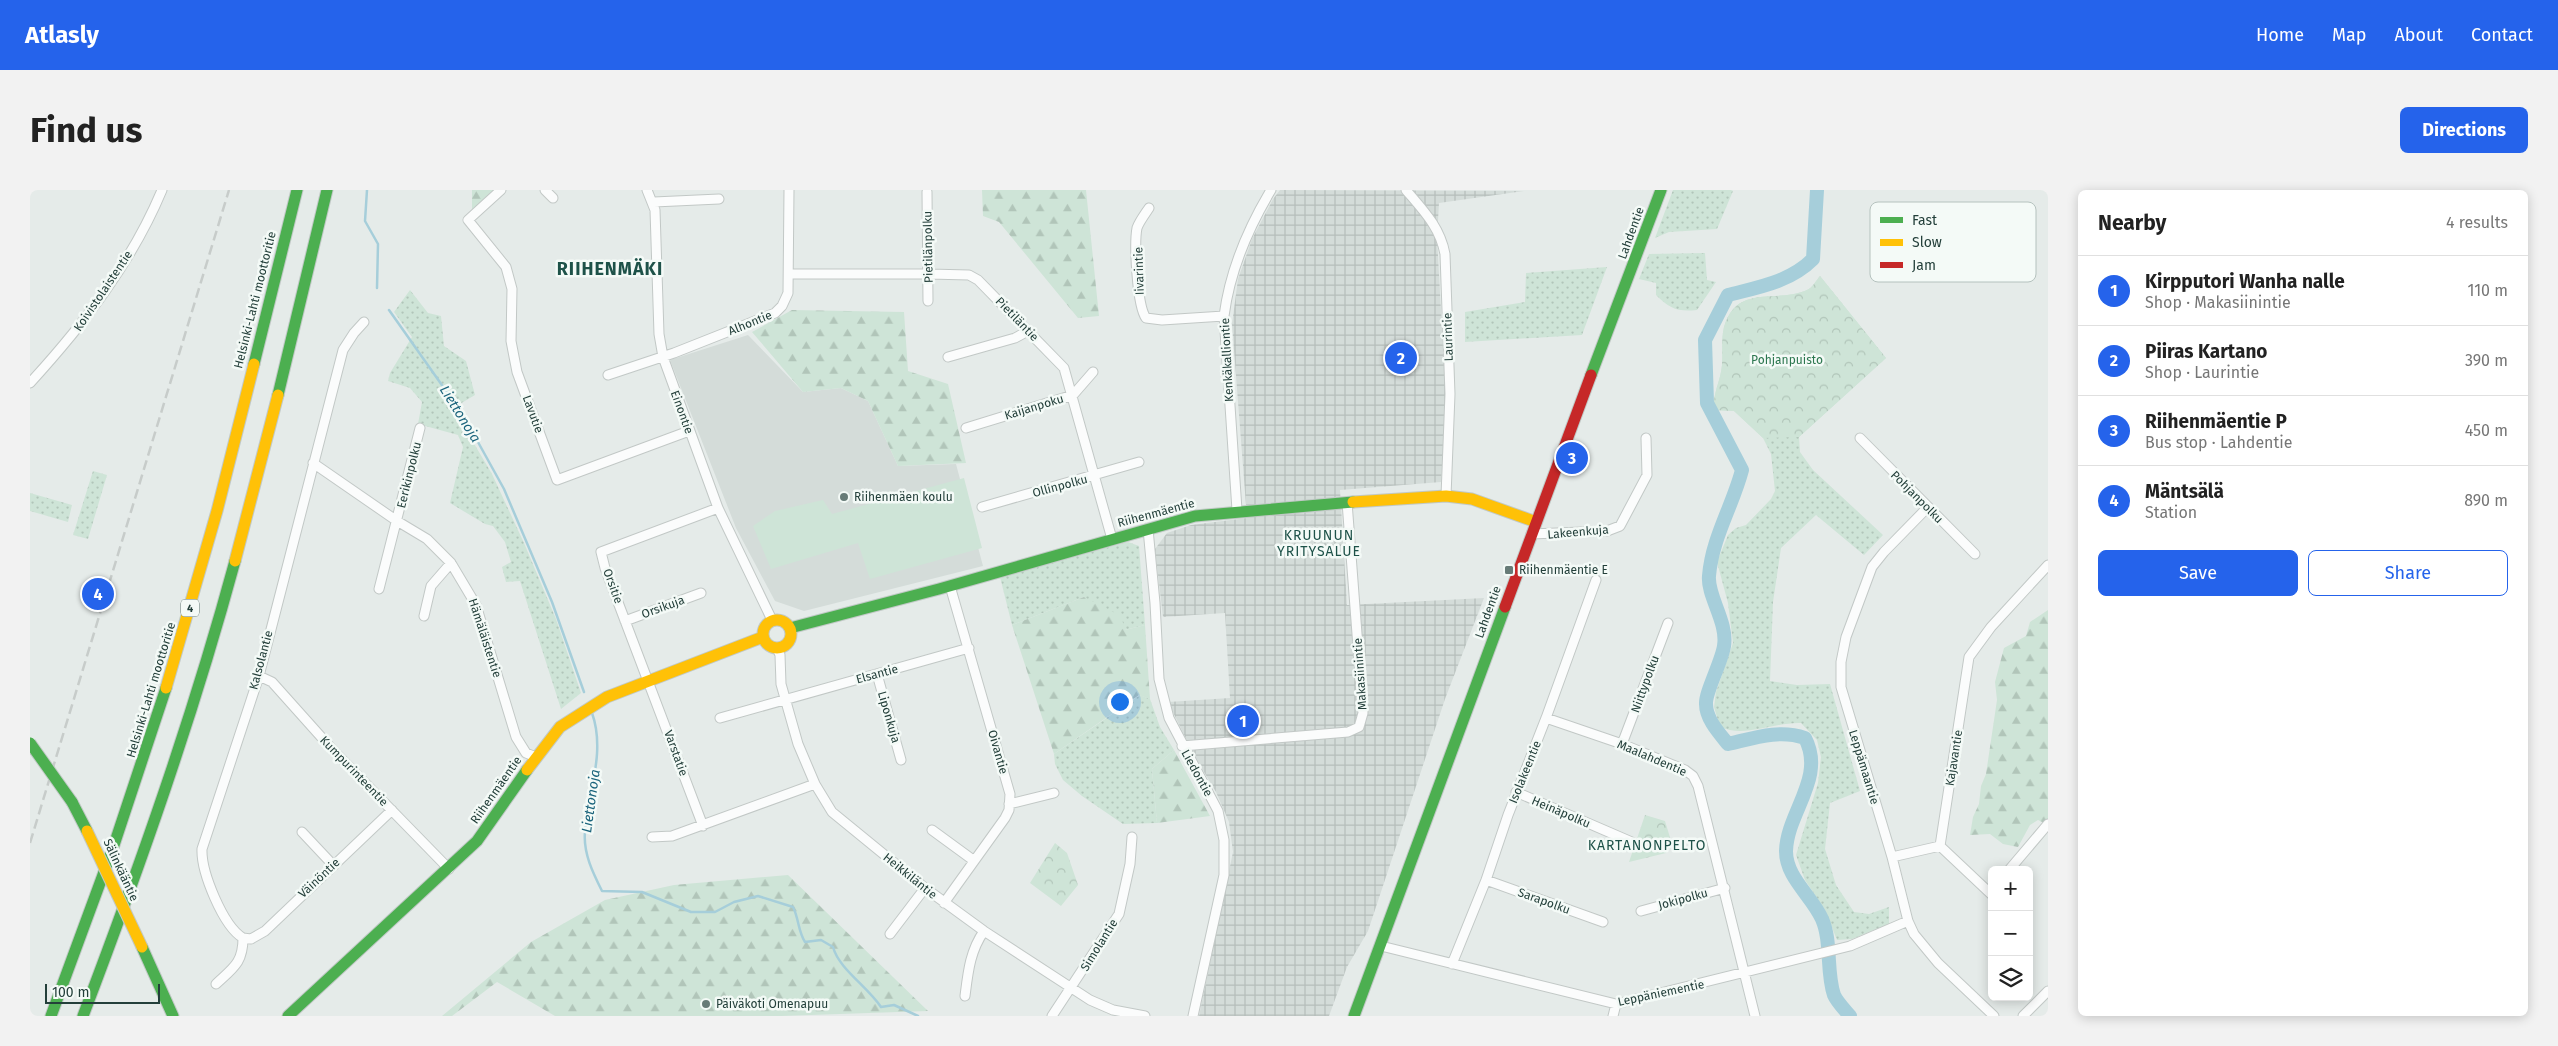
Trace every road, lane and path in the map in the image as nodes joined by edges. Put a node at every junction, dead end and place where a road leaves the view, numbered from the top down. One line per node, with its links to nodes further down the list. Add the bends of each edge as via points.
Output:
1 (162, 190): 26 (street, Koivistolaistentie, via 150,218 103,294)
2 (296, 190): 110 (main road, Helsinki-Lahti moottoritie / 4, via 227,473 181,640 127,811)
3 (327, 190): 111 (main road, via 284,371 213,639 159,810)
4 (501, 190): 30 (street, Lavutie, via 468,220 506,267 512,289 511,341 518,372 557,480)
5 (545, 190): 12 (street)
6 (647, 190): 14 (street, Einontie)
7 (789, 190): 16 (street, Alhontie)
8 (1271, 190): 19 (street, Kenkäkalliontie, via 1236,260 1226,294)
9 (1406, 190): 36 (street, Laurintie, via 1434,224 1445,254 1450,394)
10 (1661, 190): 43 (main road, Lahdentie)
11 (927, 192): 17 (street, Pietilänpolku)
12 (552, 198)
13 (719, 200): 14 (street)
14 (654, 202): 22 (street, Einontie, via 659,334)
15 (1149, 208): 19 (street, Iivarintie, via 1137,227 1141,312 1146,318 1162,320)
16 (789, 274): 17 (street, Pietiläntie); 22 (street, Alhontie, via 788,293 775,313)
17 (929, 274): 18 (street, Pietilänpolku); 21 (street, Pietiläntie, via 969,275 978,280)
18 (928, 301)
19 (1224, 316): 41 (street, Kenkäkalliontie)
20 (364, 322): 34 (street, Kalsolantie, via 344,350)
21 (1028, 331): 23 (street, via 1015,338); 27 (street, Pietiläntie, via 1064,368)
22 (663, 357): 25 (street, Alhontie); 30 (street, Einontie)
23 (948, 357)
24 (1093, 372): 27 (street, Kaijanpoku)
25 (608, 375)
26 (30, 383)
27 (1073, 395): 29 (street, Kaijanpoku); 35 (street, Pietiläntie)
28 (420, 428): 42 (street, Eerikinpolku)
29 (966, 428)
30 (689, 431): 39 (street, Einontie)
31 (1646, 438): 45 (street, Lakeenkuja, via 1647,475 1620,526 1607,531)
32 (1860, 438): 40 (street, Pohjanpolku)
33 (1139, 462): 35 (street, Ollinpolku)
34 (313, 463): 42 (street, Hämäläistentie); 63 (street, Kalsolantie)
35 (1096, 476): 38 (street, Ollinpolku); 46 (street, Pietiläntie)
36 (1446, 496): 37 (main road, Riihenmäentie); 43 (main road, Riihenmäentie, via 1472,499)
37 (1347, 502): 41 (main road, Riihenmäentie); 70 (street, Makasiinintie, via 1363,714 1359,727 1348,732)
38 (982, 507)
39 (718, 508): 55 (street, Einontie); 56 (street, Orsitie, via 602,552)
40 (1927, 508): 47 (street, Pohjanpolku); 86 (street, Leppämaantie, via 1872,567 1846,637 1841,662 1843,697)
41 (1237, 510): 44 (main road, Riihenmäentie, via 1195,516)
42 (397, 521): 48 (street, Hämäläistentie, via 427,539); 52 (street, Eerikinpolku)
43 (1536, 522): 45 (main road, Lahdentie)
44 (1148, 529): 46 (main road, Riihenmäentie); 70 (street, Liedontie, via 1159,679 1169,718)
45 (1531, 534): 102 (main road, Lahdentie)
46 (1112, 539): 51 (main road, Riihenmäentie)
47 (1975, 554)
48 (451, 563): 54 (street, via 431,586); 71 (street, Hämäläistentie, via 476,605 516,737 526,753)
49 (2048, 565): 85 (street, Kajavantie, via 1991,627 1969,657)
50 (1596, 580): 67 (street, Isolakeentie)
51 (950, 586): 58 (main road, Riihenmäentie); 61 (street, Oivantie)
52 (379, 589)
53 (701, 593): 56 (street, Orsikuja)
54 (424, 616)
55 (772, 620): 58 (main road, via 783,621); 59 (main road, via 764,629)
56 (626, 621): 64 (street, Orsitie)
57 (1668, 623): 69 (street, Niittypolku)
58 (790, 628): 60 (main road, via 789,641)
59 (763, 637): 60 (main road, via 768,645); 64 (main road, Riihenmäentie)
60 (777, 648): 65 (street, Heikkiläntie)
61 (969, 648): 62 (street, Elsantie); 76 (street, Oivantie, via 1010,794)
62 (877, 674): 65 (street, Elsantie); 72 (street, Liponkuja)
63 (258, 676): 77 (street, Kumpurinteentie, via 272,682); 101 (street, Kalsolantie, via 202,849 203,868 228,924)
64 (649, 680): 71 (main road, Riihenmäentie, via 607,697 581,712 560,727); 79 (street, Varstatie)
65 (785, 698): 66 (street, Elsantie); 73 (street, Heikkiläntie)
66 (720, 718)
67 (1546, 718): 69 (street, Maalahdentie); 74 (street, Isolakeentie)
68 (30, 743): 112 (main road, Sälinkääntie, bridge, via 72,802)
69 (1622, 744): 93 (street, Maalahdentie, via 1686,770 1693,776)
70 (1182, 746): 116 (street, Liedontie, via 1218,811 1226,858)
71 (536, 757): 90 (main road, Riihenmäentie, via 477,841)
72 (902, 760)
73 (814, 784): 79 (street); 92 (street, Heikkiläntie, via 832,812)
74 (1516, 792): 84 (street, Heinäpolku); 91 (street, Isolakeentie)
75 (1054, 793): 76 (street)
76 (1009, 804): 87 (street, via 1005,818)
77 (392, 810): 88 (street, Väinöntie); 90 (street, Kumpurinteentie)
78 (2048, 824): 89 (street)
79 (703, 826): 82 (street, via 672,836)
80 (932, 830): 87 (street)
81 (302, 832): 88 (street)
82 (652, 837)
83 (1132, 838): 106 (street, Simolantie, via 1119,914)
84 (1634, 843)
85 (1940, 846): 86 (street); 94 (street)
86 (1892, 858): 97 (street, Leppämaantie)
87 (973, 860): 95 (street)
88 (333, 865): 101 (street, Väinöntie, via 266,930 251,940)
89 (2012, 866)
90 (449, 869): 113 (main road, Riihenmäentie)
91 (1486, 880): 98 (street, Sarapolku); 103 (street, Isolakeentie)
92 (924, 888): 95 (street, Heikkiläntie); 100 (street)
93 (1725, 888): 96 (street, Jokipolku); 104 (street, Maalahdentie)
94 (1988, 889)
95 (944, 903): 99 (street, Heikkiläntie)
96 (1640, 911)
97 (1908, 921): 104 (street, Leppäniementie, via 1850,946); 120 (street, Leppämaantie, via 1914,934 1938,963)
98 (1602, 922)
99 (984, 931): 106 (street, Heikkiläntie); 108 (street, via 970,960)
100 (890, 934)
101 (243, 938): 105 (street, via 240,959)
102 (1381, 946): 103 (street, Leppäniementie); 117 (main road, Lahdentie)
103 (1452, 964): 109 (street, Leppäniementie)
104 (1744, 974): 109 (street, Leppäniementie); 119 (street, Maalahdentie)
105 (216, 984)
106 (1072, 988): 114 (street, Simolantie); 115 (street, Heikkiläntie, via 1113,1010)
107 (2048, 991): 121 (street)
108 (965, 996)
109 (1616, 1004): 118 (street)
110 (52, 1016)
111 (83, 1016)
112 (173, 1016)
113 (288, 1016)
114 (1052, 1016)
115 (1145, 1016)
116 (1193, 1016)
117 (1354, 1016)
118 (1613, 1016)
119 (1755, 1016)
120 (1994, 1016)
121 (2023, 1016)

